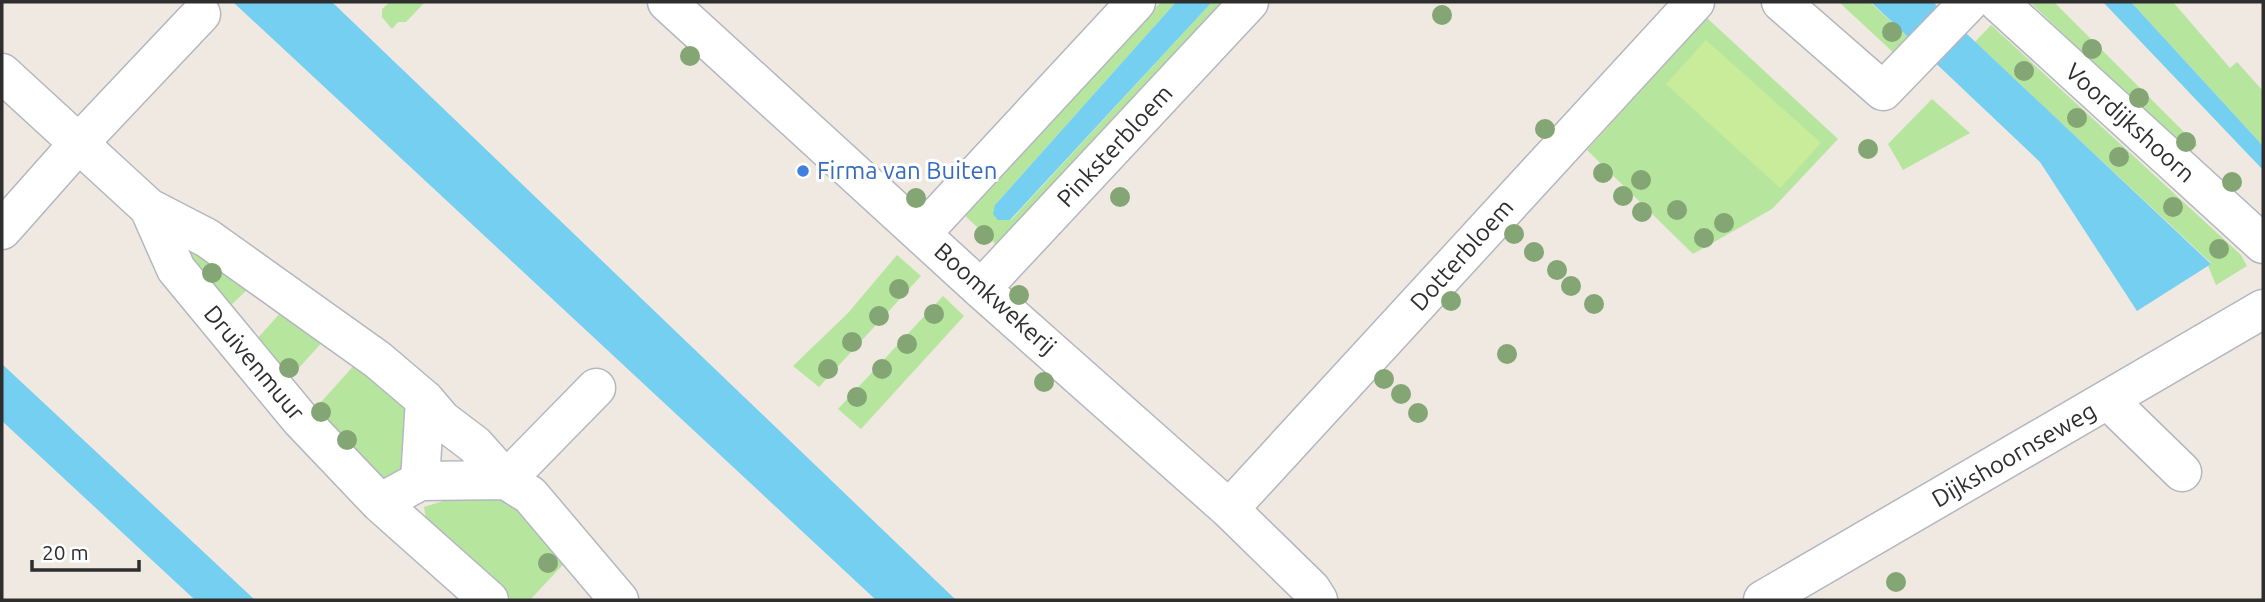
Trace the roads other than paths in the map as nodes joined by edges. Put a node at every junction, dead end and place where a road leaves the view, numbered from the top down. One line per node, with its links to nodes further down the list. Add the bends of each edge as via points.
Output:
1 (1136, 2): 13 (street)
2 (1249, 2): 15 (street, Pinksterbloem)
3 (1695, 2): 24 (street, Dotterbloem)
4 (1781, 2): 5 (street, via 1883,91)
5 (1969, 2)
6 (1998, 2): 14 (street, Voordijkshoorn)
7 (672, 3): 13 (street, Boomkwekerij)
8 (201, 14): 10 (street)
9 (2, 73): 10 (street, Druivenmuur)
10 (79, 143): 11 (street, Druivenmuur); 12 (street)
11 (149, 208): 18 (street, Druivenmuur, via 207,238 379,360); 23 (street, Druivenmuur, via 176,269 300,419)
12 (2, 230)
13 (922, 233): 15 (street, Boomkwekerij)
14 (2263, 244)
15 (981, 289): 24 (street, Boomkwekerij)
16 (2263, 309): 19 (street, Dijkshoornseweg)
17 (596, 388): 21 (street)
18 (425, 400): 21 (street, Druivenmuur); 22 (street)
19 (2108, 400): 20 (street); 28 (street, Dijkshoornseweg)
20 (2182, 472)
21 (506, 480): 22 (street); 26 (street, Druivenmuur, via 534,499)
22 (420, 481): 23 (street)
23 (380, 503): 25 (street, Druivenmuur)
24 (1229, 509): 27 (street, Boomkwekerij)
25 (489, 600)
26 (619, 600)
27 (1318, 600)
28 (1763, 600)

